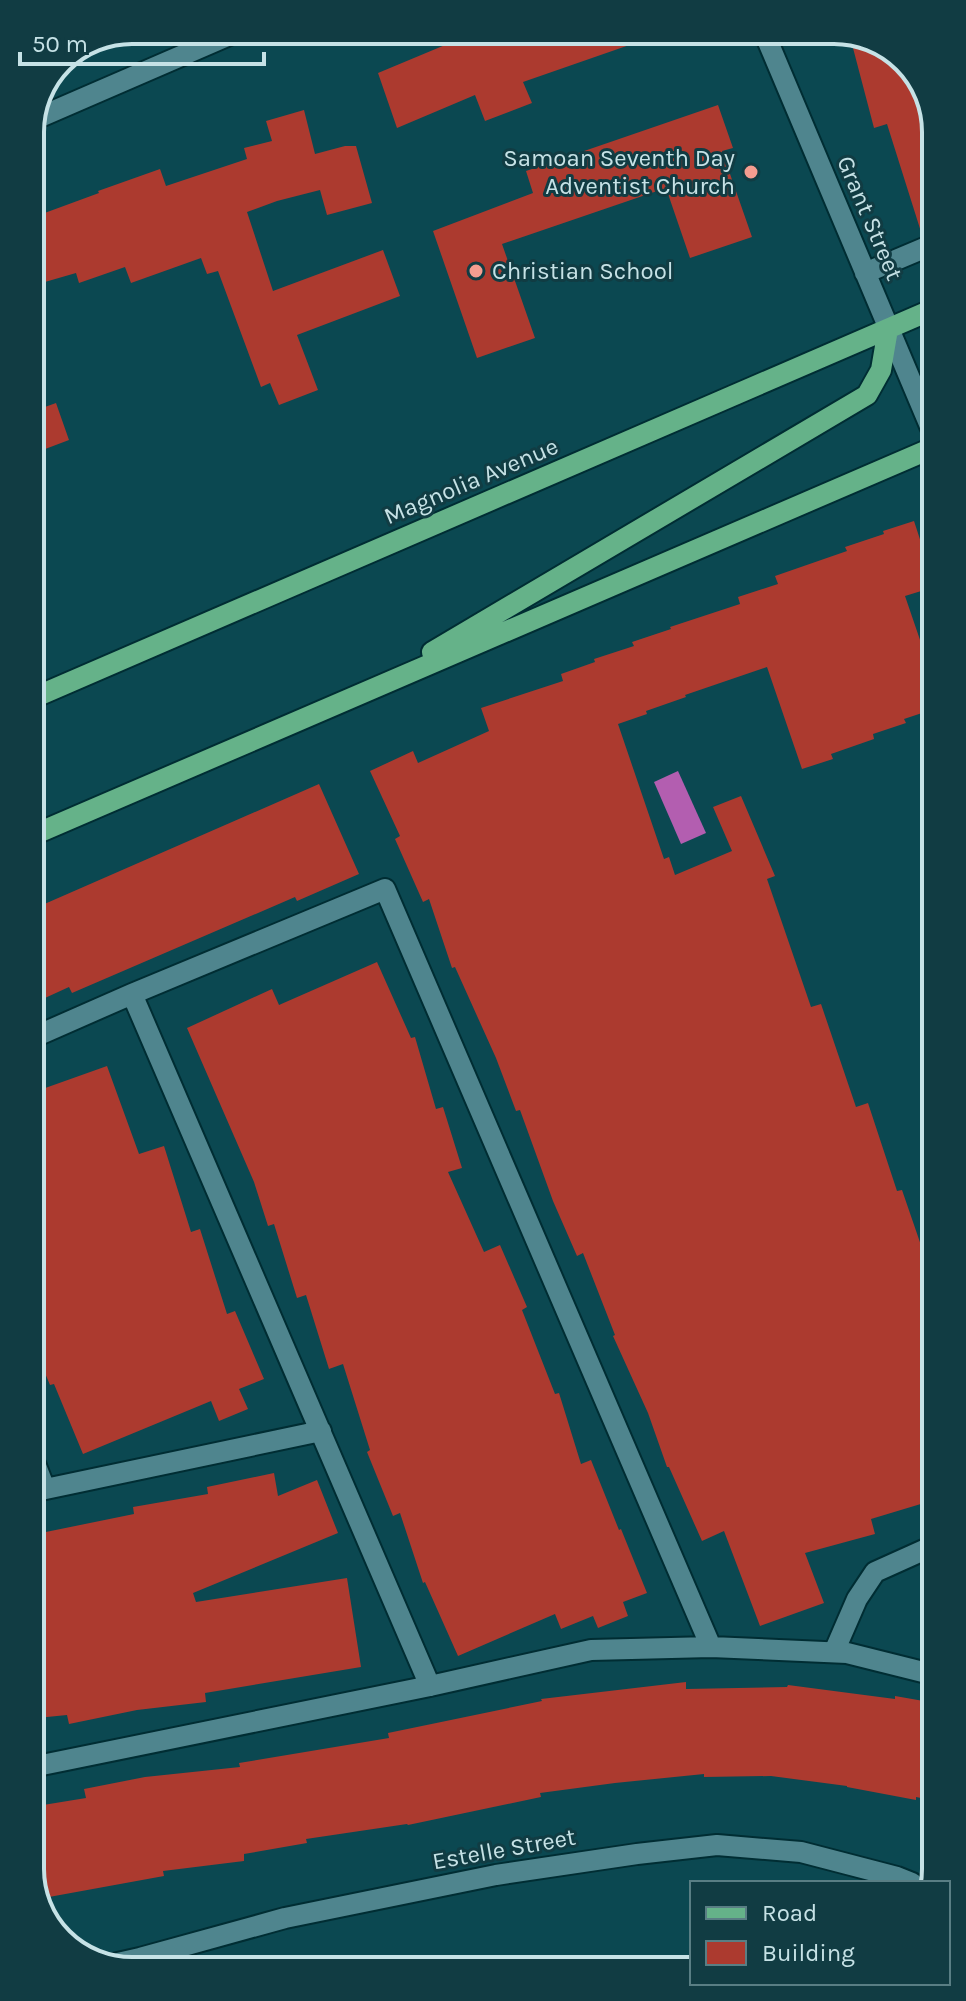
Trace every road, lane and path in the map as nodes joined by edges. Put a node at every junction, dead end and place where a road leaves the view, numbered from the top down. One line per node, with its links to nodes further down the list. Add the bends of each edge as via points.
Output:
1 (209, 44): 3 (street)
2 (769, 44): 5 (street, Grant Street)
3 (46, 114)
4 (922, 249): 5 (street)
5 (865, 273): 7 (street, Grant Street)
6 (922, 314): 7 (main road, Magnolia Avenue)
7 (888, 329): 8 (street, Grant Street); 10 (main road, Magnolia Avenue); 11 (main road, via 881,370 867,395)
8 (922, 408)
9 (922, 452): 11 (main road)
10 (44, 693)
11 (360, 695): 12 (main road)
12 (44, 830)
13 (132, 994): 14 (street); 15 (street); 18 (street, via 385,889)
14 (44, 1033)
15 (321, 1431): 16 (street); 21 (street)
16 (44, 1489)
17 (922, 1551): 19 (street, via 875,1572)
18 (711, 1647): 19 (street); 21 (street, via 591,1650)
19 (834, 1652): 20 (street)
20 (922, 1672)
21 (430, 1686): 22 (street)
22 (44, 1765)
23 (907, 1881): 24 (street, Estelle Street, via 801,1852 717,1845 496,1875 285,1918)
24 (144, 1957)

